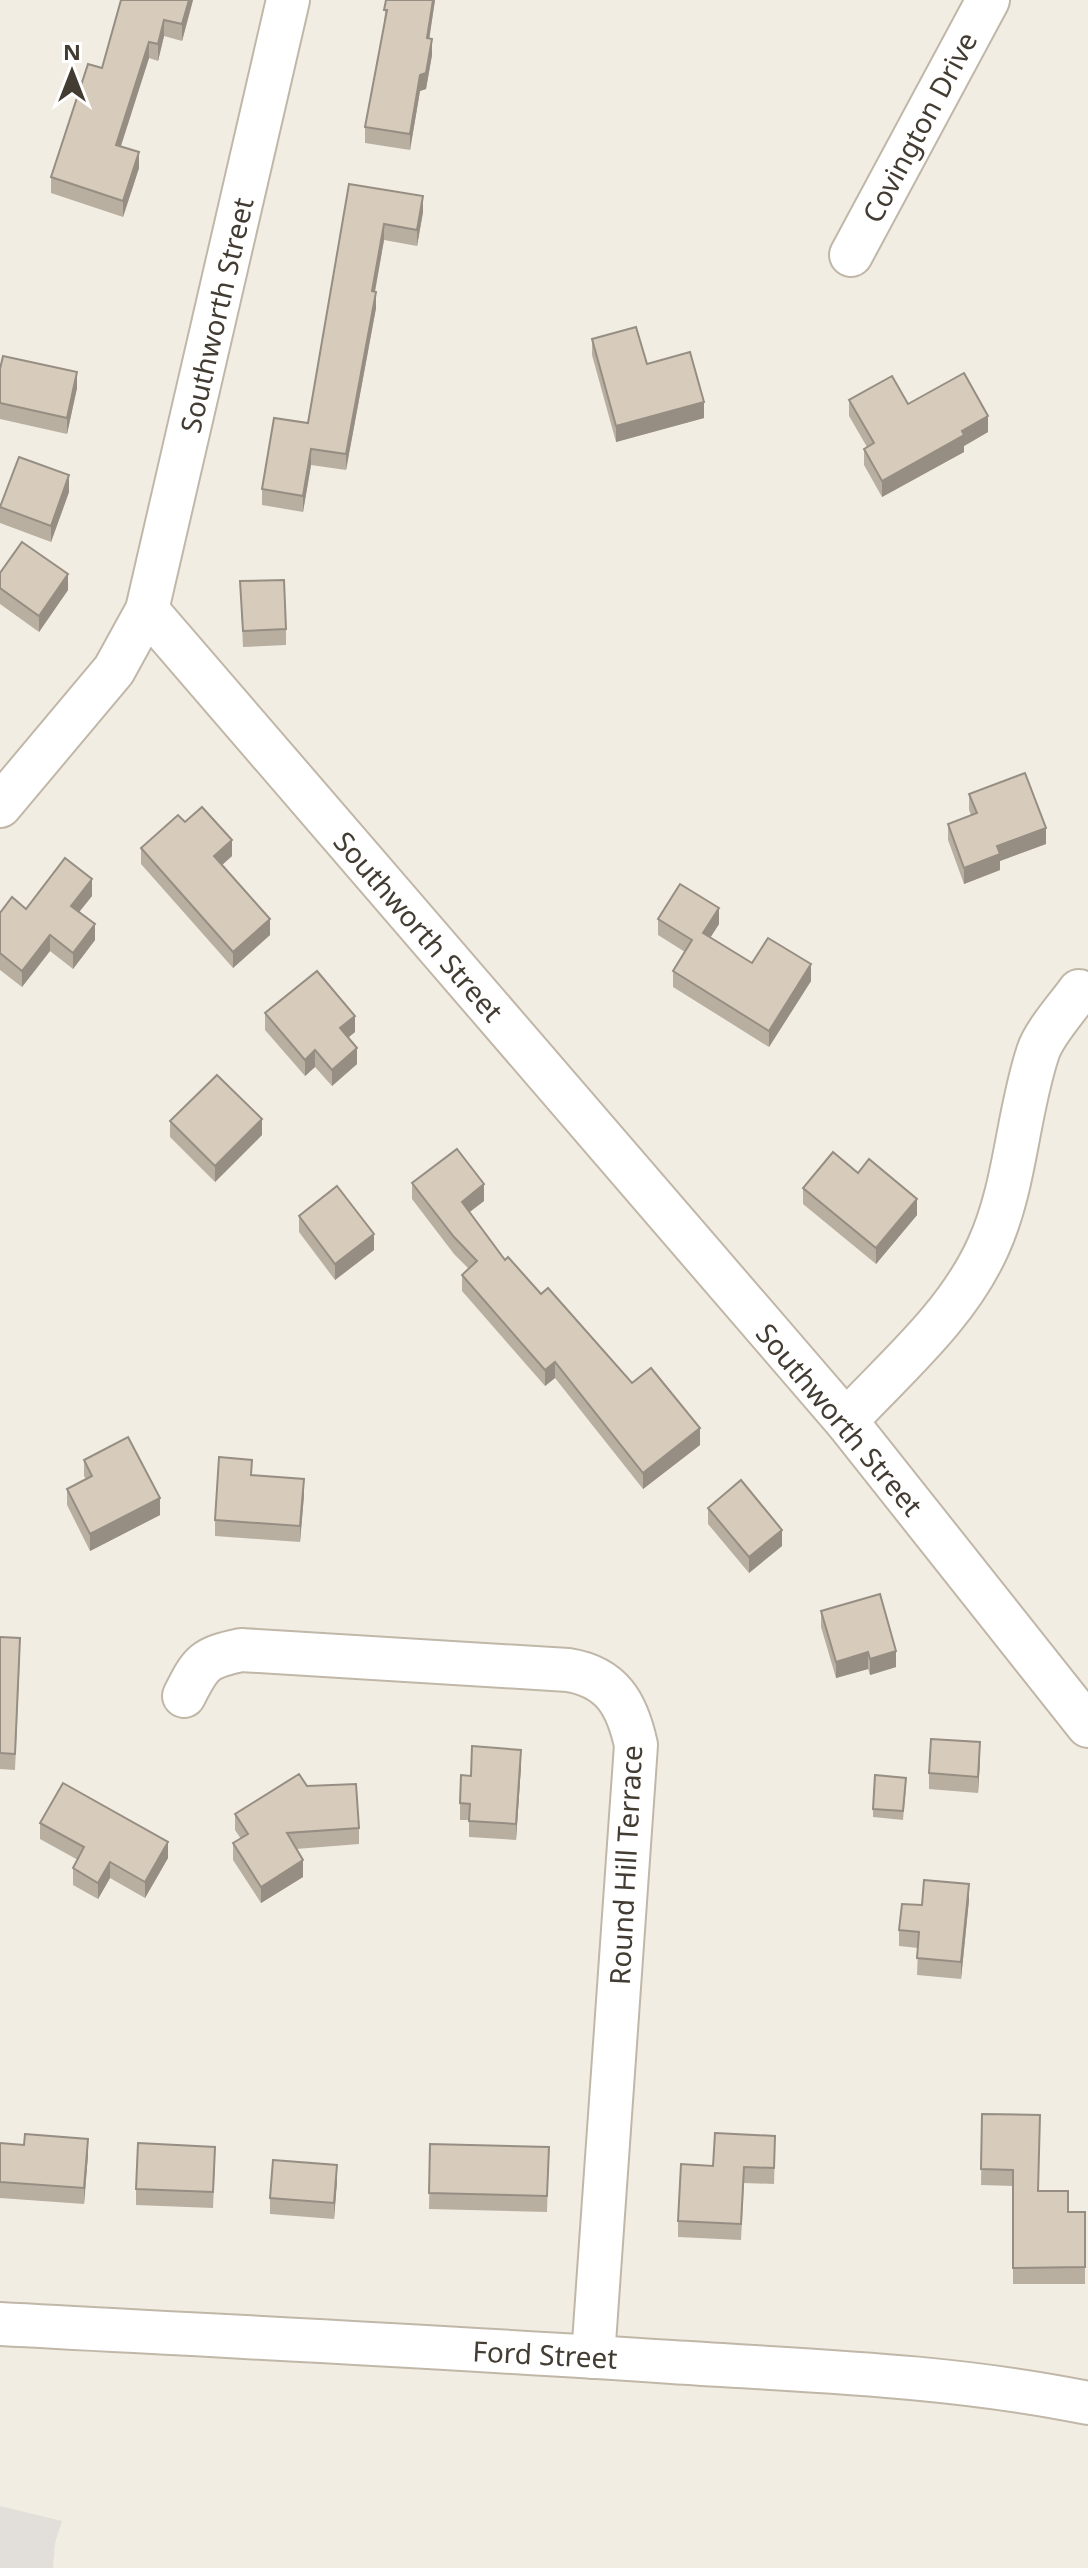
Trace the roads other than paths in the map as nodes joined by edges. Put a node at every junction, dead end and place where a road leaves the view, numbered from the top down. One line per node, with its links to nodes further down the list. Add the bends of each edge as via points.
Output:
1 (288, 0): 4 (street, Southworth Street)
2 (988, 0): 3 (street, Covington Drive)
3 (851, 255)
4 (147, 610): 5 (street, via 114,670); 7 (street, Southworth Street)
5 (0, 806)
6 (1079, 991): 7 (street, via 1039,1049 1003,1204 972,1278 940,1321)
7 (846, 1421): 9 (street, Southworth Street)
8 (184, 1696): 11 (street, Round Hill Terrace, via 199,1667 217,1655 241,1650 568,1670 602,1681 619,1700 636,1745)
9 (1088, 1726)
10 (0, 2324): 11 (street, Ford Street)
11 (593, 2357): 12 (street, Ford Street, via 914,2378)
12 (1088, 2403)

